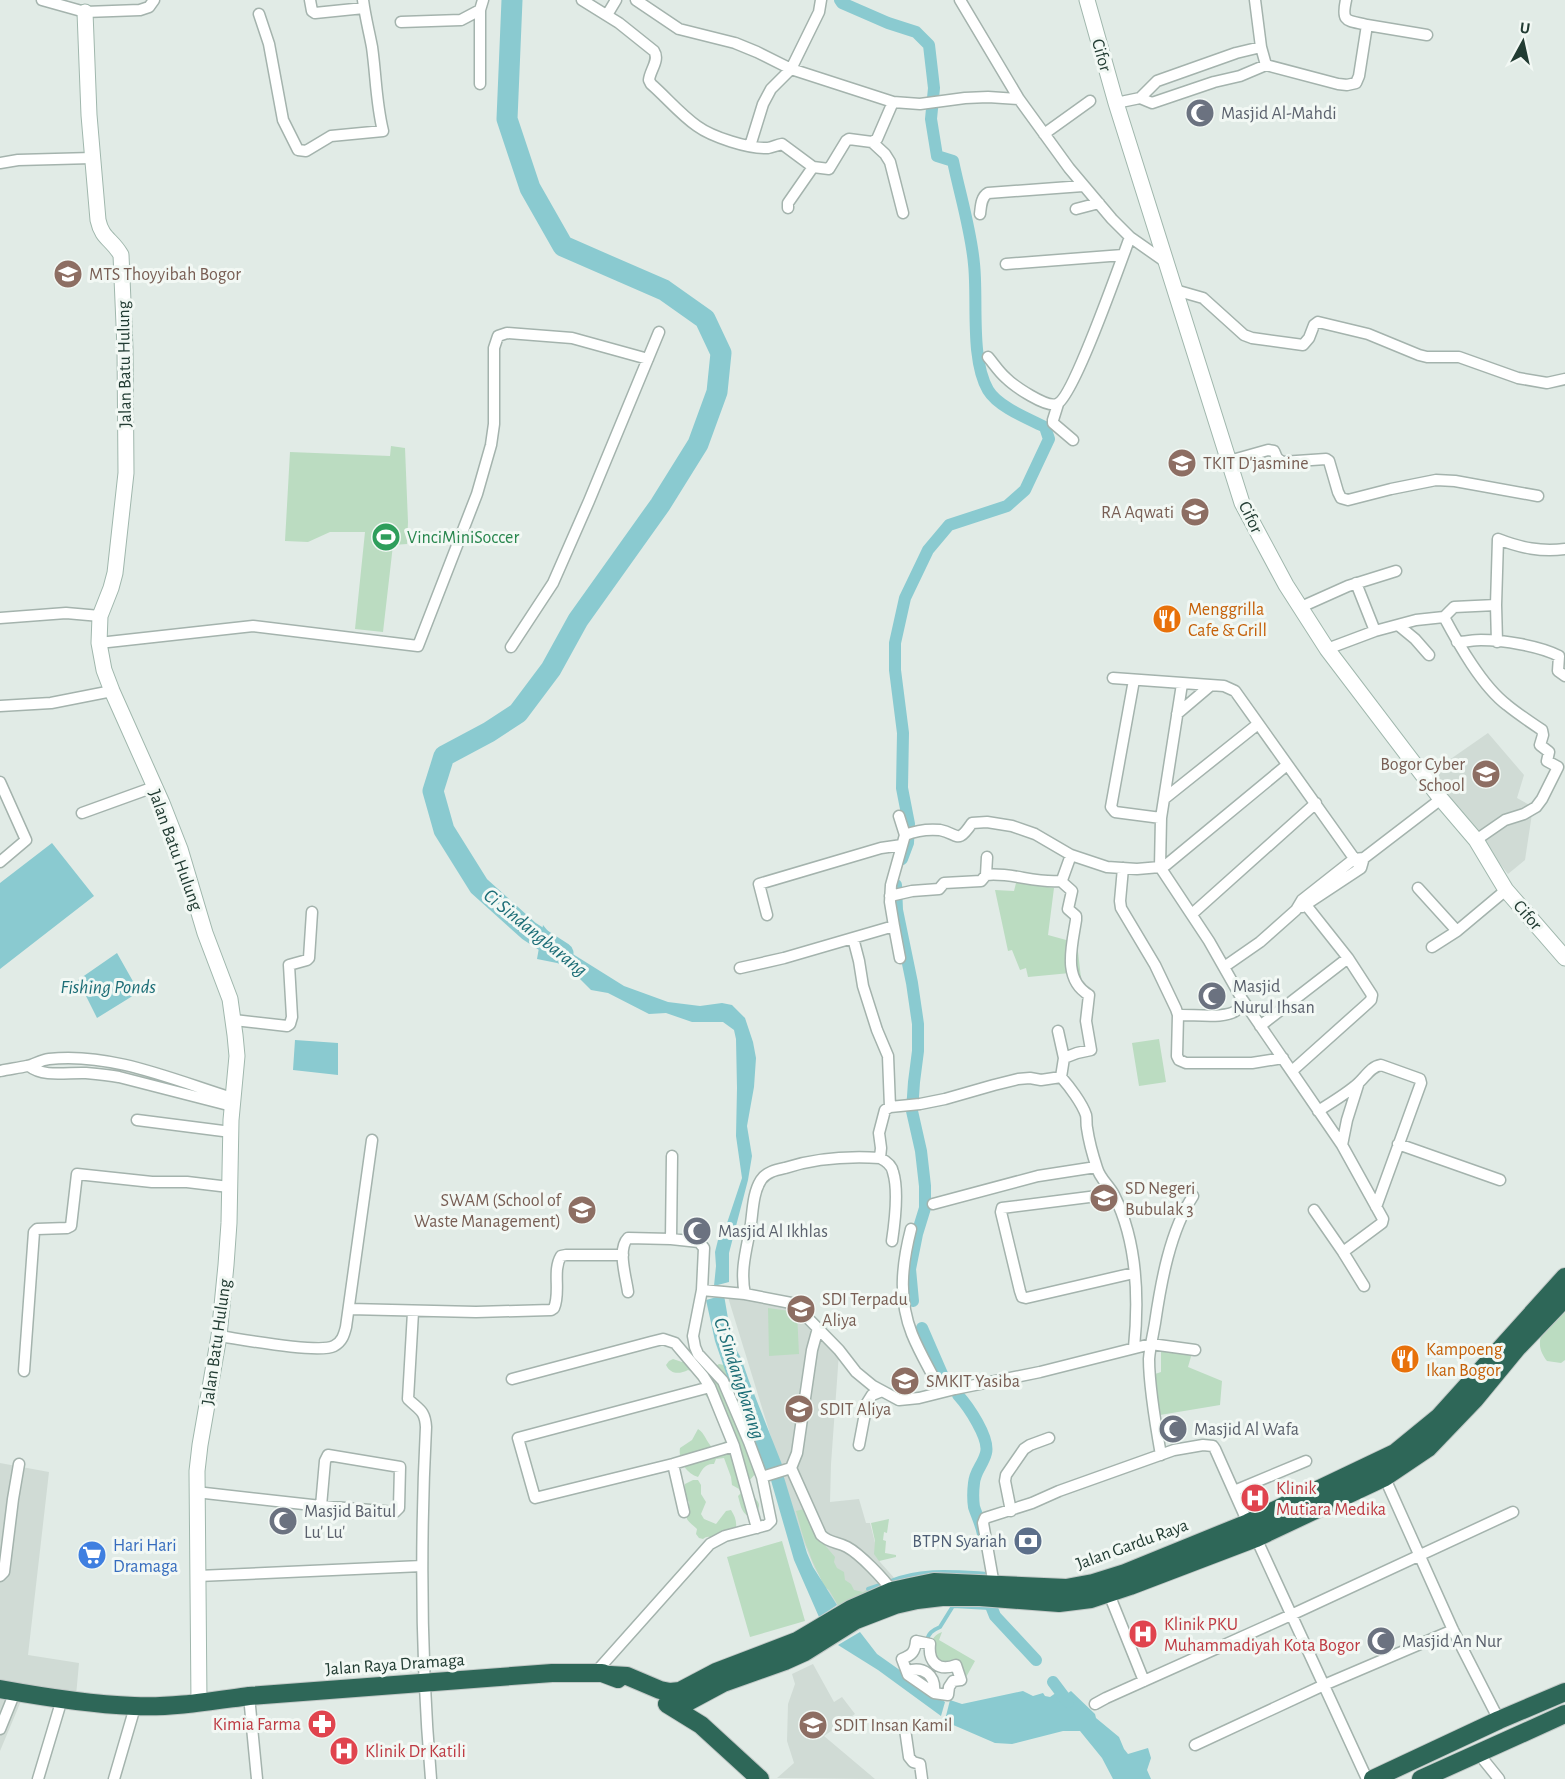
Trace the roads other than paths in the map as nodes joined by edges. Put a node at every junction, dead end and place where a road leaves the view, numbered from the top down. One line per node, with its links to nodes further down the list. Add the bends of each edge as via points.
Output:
1 (42, 0): 14 (street)
2 (154, 0): 14 (street, via 140,10)
3 (310, 0): 12 (street, via 312,11 317,14)
4 (582, 0): 16 (street)
5 (615, 0): 16 (street)
6 (636, 0): 22 (street, via 679,29 735,43)
7 (821, 0): 22 (street)
8 (960, 0): 25 (street)
9 (1087, 0): 28 (street, Cifor)
10 (1255, 0): 20 (street)
11 (1346, 0): 18 (street, via 1344,17)
12 (364, 4): 15 (street, via 383,131 331,135 306,151 298,150 283,120 269,44)
13 (482, 5): 17 (street, via 461,20); 23 (street)
14 (85, 6): 32 (street, Jalan Batu Hulung)
15 (259, 14)
16 (607, 15): 31 (street, via 657,54 649,80 694,124 707,133)
17 (401, 22)
18 (1366, 25): 19 (street); 21 (street, via 1359,76 1352,85)
19 (1427, 35)
20 (1261, 47): 21 (street); 24 (street, via 1157,81)
21 (1266, 65): 24 (street, via 1152,103)
22 (791, 69): 27 (street); 31 (street, via 771,89)
23 (480, 84)
24 (1140, 98): 28 (street)
25 (1019, 99): 27 (street); 29 (street)
26 (1090, 101): 29 (street)
27 (893, 102): 30 (street, via 877,139)
28 (1116, 103): 43 (street, Cifor)
29 (1044, 134): 35 (street)
30 (872, 142): 34 (street, via 849,139 829,169); 39 (street, via 890,162)
31 (750, 146): 34 (street, via 786,146)
32 (92, 158): 33 (street); 59 (street, Jalan Batu Hulung, via 101,232 121,255 125,348 124,500 115,573)
33 (0, 163)
34 (813, 167): 37 (street, via 789,200)
35 (1083, 186): 36 (street); 40 (street, via 988,193)
36 (1099, 203): 38 (street); 41 (street)
37 (788, 208)
38 (1076, 209)
39 (903, 213)
40 (980, 214)
41 (1130, 237): 42 (street); 43 (street)
42 (1123, 255): 44 (street); 50 (street, via 1070,387)
43 (1167, 263): 45 (street, Cifor)
44 (1006, 264)
45 (1175, 290): 49 (street, via 1203,298 1252,338 1303,345 1318,322 1368,334 1427,357 1459,357 1518,378 1547,383); 52 (street, Cifor)
46 (659, 332): 48 (street)
47 (988, 357): 50 (street, via 1008,381 1046,404)
48 (648, 359): 66 (street, via 572,338 498,336 494,348 491,445 477,494 418,646 253,626); 67 (street, via 553,583)
49 (1565, 379)
50 (1058, 404): 51 (street, via 1053,423)
51 (1073, 440)
52 (1229, 461): 53 (street, via 1268,450 1274,451 1282,462 1326,459 1341,498 1348,500 1436,480); 58 (street, Cifor, via 1242,503)
53 (1538, 496)
54 (1565, 549): 57 (street, via 1536,550 1498,539)
55 (1396, 571): 56 (street)
56 (1356, 583): 58 (street); 63 (street)
57 (1496, 605): 60 (street, via 1454,608); 65 (street)
58 (1300, 607): 68 (street, Cifor)
59 (100, 616): 61 (street, via 66,613); 66 (street, Jalan Batu Hulung)
60 (1444, 617): 62 (street); 64 (street)
61 (0, 618)
62 (1398, 625): 63 (street); 69 (street)
63 (1375, 631): 68 (street)
64 (1457, 642): 65 (street); 89 (street, via 1495,694 1542,730 1540,745 1549,752 1546,760 1558,768 1536,807 1505,820)
65 (1497, 642): 70 (street, via 1557,655 1558,671)
66 (99, 643): 75 (street, Jalan Batu Hulung)
67 (511, 647)
68 (1327, 649): 83 (street, Cifor)
69 (1429, 655)
70 (1565, 676)
71 (1113, 678): 72 (street)
72 (1134, 680): 73 (street); 87 (street, via 1111,807 1115,812)
73 (1182, 684): 74 (street); 77 (street)
74 (1210, 686): 77 (street); 78 (street, via 1235,691)
75 (112, 691): 76 (street, via 51,703); 81 (street, Jalan Batu Hulung)
76 (0, 706)
77 (1177, 714): 82 (street)
78 (1258, 723): 79 (street); 82 (street)
79 (1287, 765): 84 (street); 94 (street)
80 (0, 782): 92 (street, via 26,840)
81 (154, 787): 85 (street); 116 (street, Jalan Batu Hulung, via 180,849)
82 (1164, 799): 87 (street)
83 (1441, 799): 89 (street, Cifor); 93 (street)
84 (1316, 803): 93 (street); 103 (street)
85 (82, 813)
86 (899, 816): 88 (street)
87 (1161, 818): 94 (street)
88 (903, 840): 90 (street, via 932,830 958,837 972,823 998,824 1035,834); 100 (street, via 891,885); 104 (street, via 759,884)
89 (1476, 840): 99 (street, Cifor)
90 (1071, 855): 95 (street); 97 (street)
91 (987, 856): 96 (street)
92 (0, 862)
93 (1359, 862): 101 (street)
94 (1160, 867): 95 (street); 103 (street)
95 (1123, 868): 115 (street, via 1121,908 1164,981)
96 (986, 875): 97 (street); 100 (street, via 981,881 944,883 939,889)
97 (1062, 880): 119 (street, via 1072,891 1068,909 1076,920 1069,962 1080,990 1089,995 1086,1021 1091,1050)
98 (1418, 888): 106 (street)
99 (1506, 890): 106 (street); 111 (street, Cifor)
100 (894, 895): 105 (street)
101 (1305, 903): 110 (street); 112 (street)
102 (312, 912): 116 (street, via 309,958 289,965 290,1024)
103 (1192, 914): 112 (street)
104 (766, 915)
105 (894, 926): 107 (street); 109 (street)
106 (1458, 931): 108 (street)
107 (853, 938): 113 (street); 128 (street, via 863,986 888,1056)
108 (1432, 947)
109 (900, 958)
110 (1347, 958): 117 (street); 124 (street, via 1372,994 1371,1000)
111 (1565, 958)
112 (1224, 967): 114 (street)
113 (740, 968)
114 (1242, 999): 115 (street, via 1237,1009 1223,1016); 117 (street)
115 (1178, 1015): 120 (street, via 1177,1056 1186,1063 1252,1063)
116 (234, 1020): 127 (street, Jalan Batu Hulung, via 237,1056)
117 (1260, 1026): 120 (street)
118 (1058, 1031): 119 (street)
119 (1064, 1058): 125 (street)
120 (1283, 1058): 124 (street)
121 (0, 1063): 122 (street)
122 (24, 1066): 123 (street); 127 (street, via 45,1073 119,1077)
123 (0, 1071)
124 (1292, 1071): 129 (street)
125 (1061, 1077): 128 (street, via 1018,1079 920,1104); 137 (street, via 1087,1116)
126 (1358, 1085): 129 (street); 133 (street, via 1371,1068 1381,1065 1420,1079); 134 (street)
127 (232, 1102): 131 (street, Jalan Batu Hulung)
128 (890, 1107): 136 (street, via 885,1110 879,1133)
129 (1318, 1111): 134 (street)
130 (136, 1120): 131 (street)
131 (231, 1132): 139 (street, Jalan Batu Hulung)
132 (372, 1140): 157 (street)
133 (1398, 1144): 138 (street); 143 (street)
134 (1342, 1145): 143 (street)
135 (672, 1156): 146 (street)
136 (880, 1158): 147 (street, via 893,1169 896,1211); 155 (street, via 829,1157 806,1161 762,1178 744,1265)
137 (1096, 1167): 140 (street); 142 (street, via 1038,1176)
138 (1500, 1180)
139 (229, 1187): 160 (street, Jalan Batu Hulung, via 229,1233); 164 (street, via 77,1174 71,1226 34,1232)
140 (1113, 1194): 150 (street, via 1126,1228); 150 (street, via 1002,1208 1020,1291 1026,1298)
141 (1193, 1196): 161 (street, via 1181,1218 1166,1265)
142 (933, 1204)
143 (1376, 1207): 148 (street, via 1382,1223)
144 (1314, 1210): 148 (street)
145 (911, 1229): 168 (street, via 902,1269 903,1300 912,1334)
146 (671, 1239): 149 (street, via 628,1238); 153 (street, via 699,1242 703,1246)
147 (892, 1241)
148 (1343, 1251): 152 (street)
149 (623, 1255): 154 (street); 158 (street, via 561,1256 557,1265 557,1301 551,1310)
150 (1134, 1273): 162 (street)
151 (1565, 1277): 177 (highway, Jalan Gardu Raya, via 1439,1417 1395,1453)
152 (1364, 1286)
153 (706, 1291): 155 (street); 178 (street, via 693,1336 695,1347 723,1381)
154 (628, 1292)
155 (745, 1294): 159 (street, via 791,1303)
156 (1565, 1298): 177 (highway, Jalan Gardu Raya, via 1428,1448)
157 (349, 1309): 158 (street); 160 (street, via 344,1335 331,1348)
158 (413, 1312): 188 (street, via 408,1399 426,1417)
159 (819, 1329): 167 (street, via 856,1372); 176 (street, via 812,1350 798,1446)
160 (219, 1336): 180 (street, Jalan Batu Hulung)
161 (1151, 1344): 162 (street); 163 (street); 172 (street, via 1149,1368)
162 (1134, 1348): 168 (street)
163 (1195, 1350)
164 (24, 1371)
165 (512, 1379): 166 (street, via 663,1340 675,1343)
166 (710, 1387): 171 (street); 175 (street, via 518,1438 535,1498)
167 (882, 1391): 168 (street, via 899,1400); 170 (street, via 872,1395 867,1403)
168 (941, 1392)
169 (1048, 1438): 182 (street, via 1024,1449 1006,1475)
170 (859, 1445)
171 (734, 1446): 175 (street); 185 (street)
172 (1161, 1455): 179 (street, via 1196,1445 1213,1446); 182 (street)
173 (1306, 1461): 179 (street)
174 (19, 1464): 189 (street, via 4,1572)
175 (674, 1464): 183 (street)
176 (787, 1469): 178 (street); 193 (street, via 821,1535 852,1551)
177 (1381, 1470): 186 (highway, Jalan Gardu Raya); 187 (street)
178 (765, 1475): 185 (street, via 771,1521)
179 (1234, 1491): 186 (street)
180 (196, 1492): 181 (street); 190 (street, Jalan Batu Hulung)
181 (321, 1506): 181 (street, via 394,1512 399,1508 400,1467 328,1455)
182 (1011, 1511): 192 (street, via 984,1520)
183 (684, 1512)
184 (1513, 1512): 187 (street)
185 (758, 1528): 200 (street, via 710,1544)
186 (1252, 1530): 191 (highway, Jalan Gardu Raya); 196 (street)
187 (1420, 1555): 196 (street); 197 (street)
188 (422, 1566): 190 (street); 202 (street)
189 (0, 1576)
190 (198, 1576): 210 (street, Jalan Batu Hulung)
191 (1127, 1580): 192 (highway, Jalan Gardu Raya, via 1066,1588); 194 (highway, Jalan Gardu Raya)
192 (989, 1590): 193 (highway, Jalan Gardu Raya, via 934,1582); 194 (highway, Jalan Gardu Raya, via 1059,1603); 195 (highway, Jalan Gardu Raya, via 917,1600)
193 (892, 1591): 195 (highway, Jalan Gardu Raya)
194 (1109, 1594): 201 (street)
195 (854, 1615): 198 (highway, Jalan Gardu Raya)
196 (1291, 1615): 201 (street); 204 (street)
197 (1453, 1630): 204 (street); 215 (street)
198 (822, 1634): 200 (highway, Jalan Gardu Raya, via 716,1672 676,1692 660,1690 627,1676); 205 (highway, via 785,1660)
199 (907, 1671): 203 (street, via 908,1675); 203 (street, via 919,1668 933,1678); 203 (street, via 902,1659 915,1651 916,1641 930,1644 931,1660 941,1667 956,1665 961,1680 953,1681 948,1695)
200 (602, 1674): 202 (highway, Jalan Raya Dramaga, via 552,1673); 212 (highway, Jalan Raya Dramaga)
201 (1144, 1681): 211 (street)
202 (425, 1683): 208 (highway, Jalan Raya Dramaga); 224 (street)
203 (934, 1685)
204 (1324, 1685): 219 (street); 227 (street)
205 (712, 1689): 212 (highway, via 682,1705); 216 (highway, via 699,1704)
206 (8, 1690): 209 (highway, Jalan Raya Dramaga); 217 (street)
207 (1565, 1692): 215 (highway)
208 (249, 1696): 210 (highway, Jalan Raya Dramaga); 223 (street)
209 (62, 1699): 213 (highway, Jalan Raya Dramaga); 221 (street)
210 (199, 1702): 213 (highway, Jalan Raya Dramaga)
211 (1095, 1704)
212 (671, 1706): 216 (highway, Jalan Raya Dramaga)
213 (135, 1707): 222 (street)
214 (1565, 1714): 220 (highway)
215 (1499, 1720): 228 (highway)
216 (701, 1725): 225 (highway, Jalan Raya Dramaga)
217 (0, 1729)
218 (905, 1729): 226 (street, via 910,1760 920,1764)
219 (1195, 1745)
220 (1479, 1753): 229 (highway); 230 (street)
221 (38, 1779)
222 (114, 1779)
223 (257, 1779)
224 (431, 1779)
225 (760, 1779)
226 (922, 1779)
227 (1367, 1779)
228 (1373, 1779)
229 (1421, 1779)
230 (1499, 1779)

